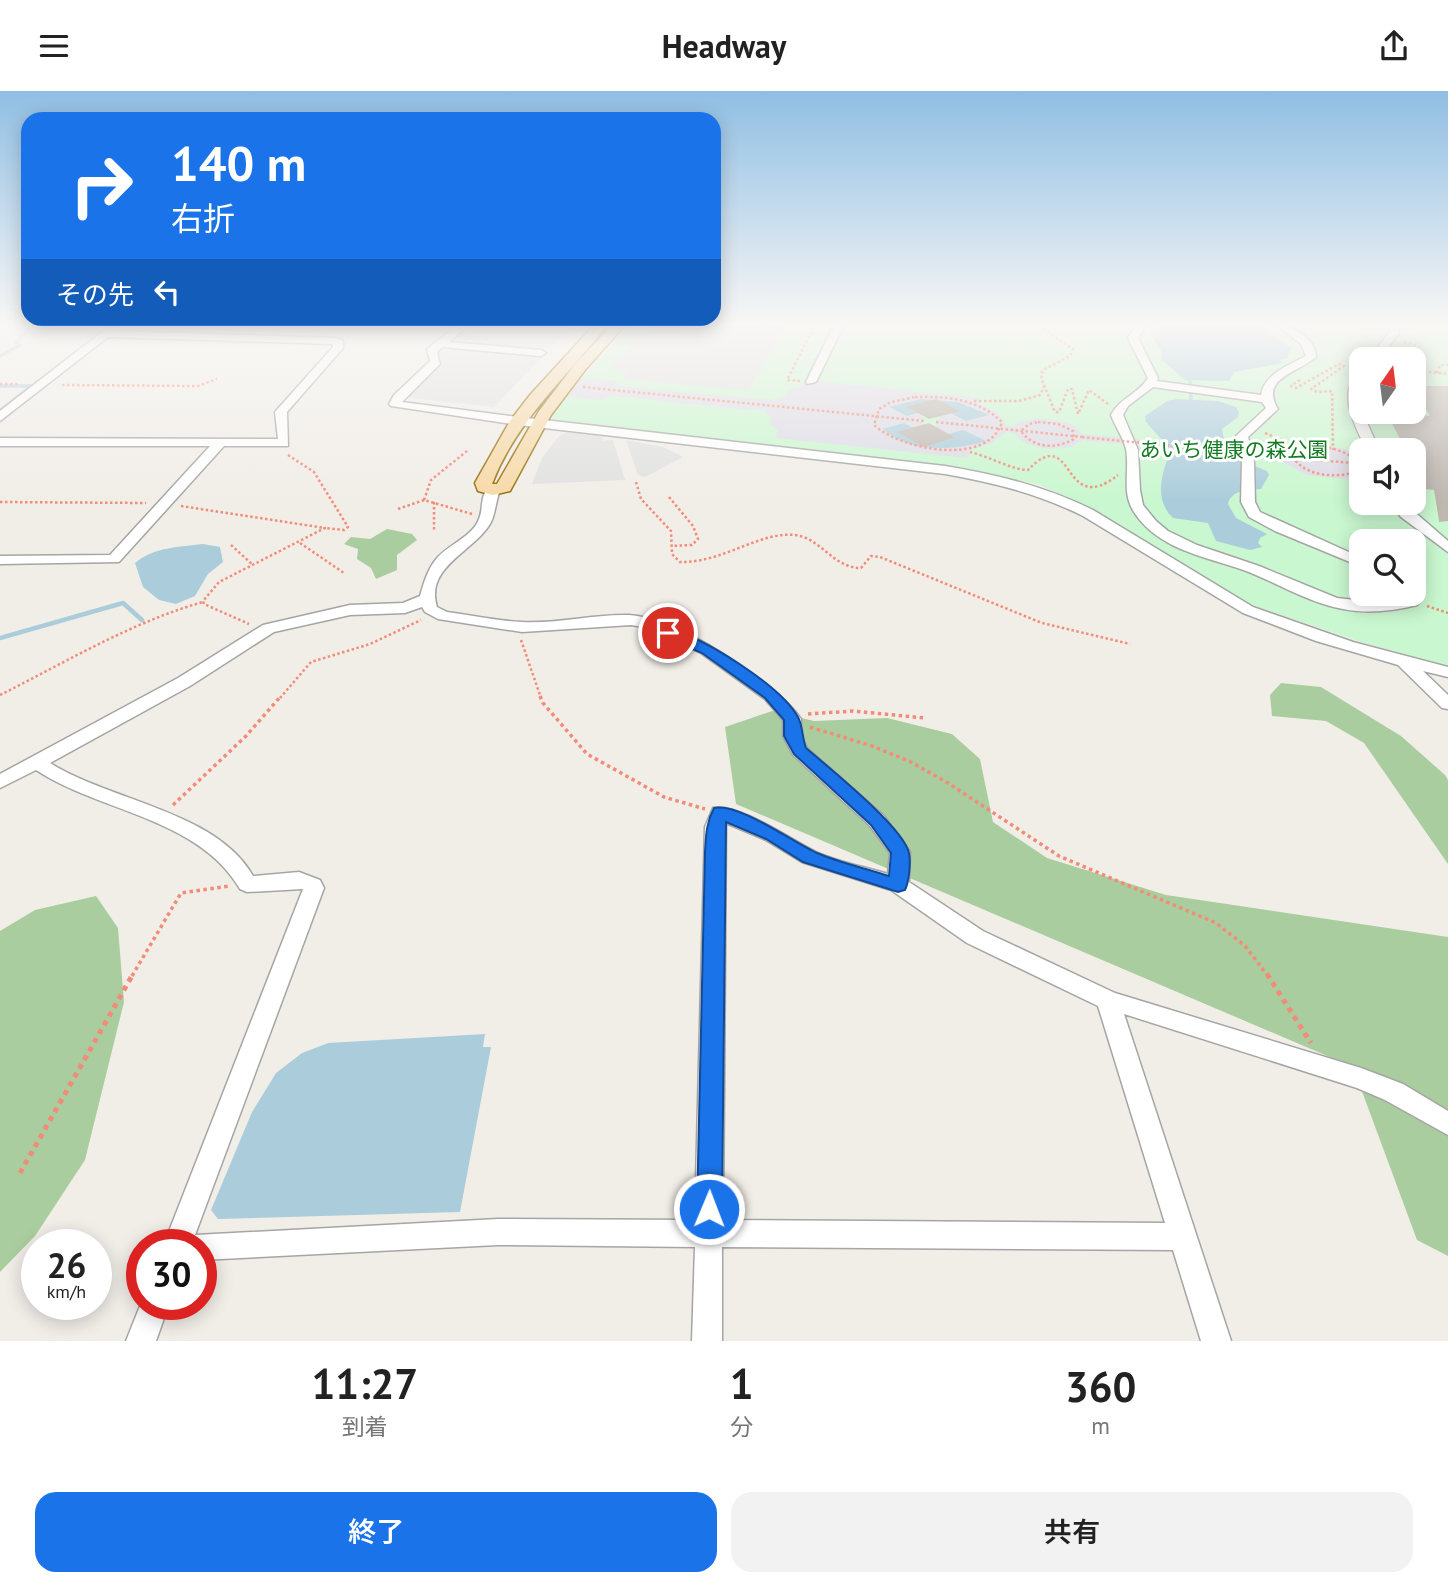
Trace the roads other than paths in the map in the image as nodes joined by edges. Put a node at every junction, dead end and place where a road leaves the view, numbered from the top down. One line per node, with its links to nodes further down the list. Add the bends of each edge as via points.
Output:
1 (42, 383): 10 (street)
2 (307, 383): 14 (street, via 281,412 284,443)
3 (413, 383): 11 (street, via 395,404)
4 (548, 383): 11 (main road)
5 (568, 383): 12 (main road)
6 (1151, 383): 20 (street, via 1120,407 1117,415 1132,451 1132,487 1139,510 1152,525 1177,541 1332,602)
7 (1153, 383): 9 (street)
8 (1271, 383): 9 (street)
9 (1266, 399): 18 (street, via 1272,409 1242,436 1254,514)
10 (0, 417)
11 (518, 421): 12 (street); 15 (main road, via 484,483)
12 (538, 423): 15 (main road, via 504,487); 24 (street, via 1008,481 1088,513 1248,610)
13 (0, 442): 14 (street)
14 (222, 442): 19 (street, via 114,559)
15 (493, 490): 21 (street, via 486,520 444,558 433,576)
16 (1406, 515): 17 (street)
17 (1448, 548)
18 (1349, 558)
19 (0, 560)
20 (1349, 604)
21 (430, 606): 27 (street, via 350,610 264,631 184,682); 29 (street, via 514,626 616,620 648,624 707,650 771,695 791,719 792,736 800,751 877,821 900,852)
22 (1361, 606): 23 (street)
23 (1394, 606)
24 (1405, 662): 25 (street); 26 (street)
25 (1448, 673)
26 (1448, 704)
27 (37, 763): 28 (street); 32 (street, via 76,786 187,829 218,850 247,884 299,880 314,888)
28 (0, 782)
29 (898, 885): 30 (street, via 975,937); 33 (street, via 809,857 773,835 720,813 714,852)
30 (1108, 1000): 31 (street, via 1394,1092); 34 (street)
31 (1448, 1124)
32 (184, 1229)
33 (709, 1235): 34 (street); 35 (street, via 498,1232); 38 (street)
34 (1182, 1237): 39 (street)
35 (217, 1245)
36 (149, 1320): 37 (street)
37 (141, 1341)
38 (707, 1341)
39 (1216, 1341)

